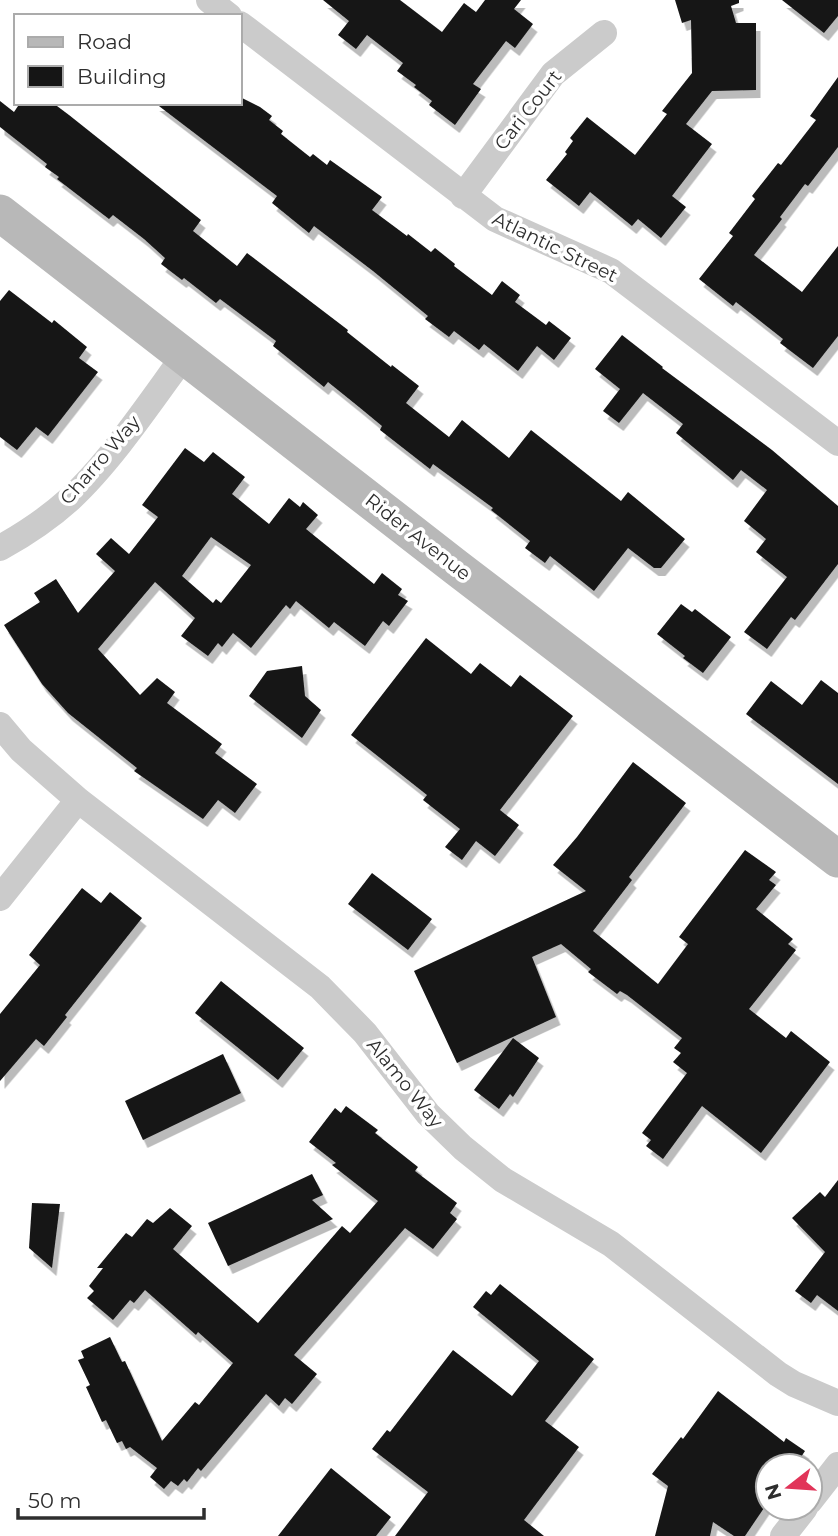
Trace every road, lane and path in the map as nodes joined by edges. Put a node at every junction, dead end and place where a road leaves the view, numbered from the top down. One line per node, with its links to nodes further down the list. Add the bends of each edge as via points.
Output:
1 (209, 0): 2 (street)
2 (226, 14)
3 (242, 26): 5 (street, Atlantic Street)
4 (604, 33): 5 (street, Cari Court, via 553,74)
5 (463, 196): 8 (street, Atlantic Street, via 495,219 611,271)
6 (0, 213): 7 (street, Rider Avenue)
7 (184, 355): 9 (street, Charro Way, via 71,498); 12 (street, Rider Avenue)
8 (838, 443)
9 (0, 548)
10 (0, 725): 11 (street, Alamo Way)
11 (78, 800): 13 (street); 14 (street, Alamo Way, via 320,987 365,1033 428,1114 482,1164 611,1244 778,1374)
12 (838, 859)
13 (0, 898)
14 (838, 1403)
15 (838, 1465): 16 (street)
16 (824, 1484)
17 (794, 1522): 18 (street)
18 (783, 1536)

